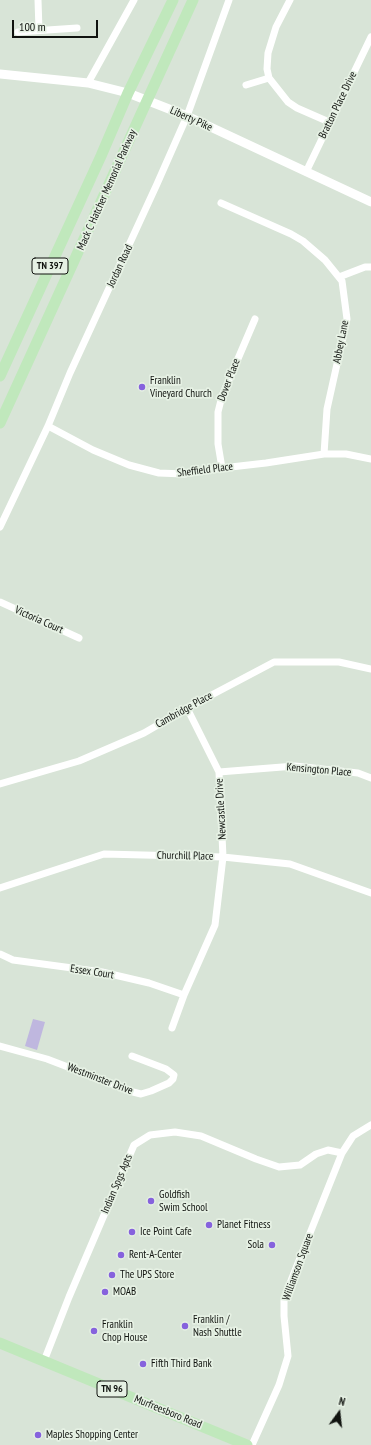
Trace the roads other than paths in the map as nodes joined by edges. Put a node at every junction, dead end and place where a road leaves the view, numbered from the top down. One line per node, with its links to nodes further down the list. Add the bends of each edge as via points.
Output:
1 (38, 0): 8 (street)
2 (134, 0): 13 (street)
3 (172, 0): 15 (highway, Mack C Hatcher Memorial Parkway / TN 397)
4 (193, 0): 16 (highway, Mack C Hatcher Memorial Parkway / TN 397)
5 (229, 0): 17 (street, Jordan Road)
6 (290, 0): 12 (street, via 276,27 268,53)
7 (77, 28): 8 (street)
8 (39, 30): 9 (street)
9 (18, 32)
10 (371, 37): 18 (street, Bratton Place Drive)
11 (0, 74): 13 (street, Liberty Pike)
12 (269, 78): 14 (street); 18 (street, via 288,102)
13 (88, 83): 15 (street, Liberty Pike)
14 (246, 85)
15 (128, 93): 16 (street, Liberty Pike); 25 (highway, Mack C Hatcher Memorial Parkway / TN 397)
16 (147, 100): 17 (street, Liberty Pike); 26 (highway, Mack C Hatcher Memorial Parkway / TN 397)
17 (186, 116): 19 (street, Liberty Pike); 27 (street, Jordan Road)
18 (329, 122): 19 (street, Bratton Place Drive)
19 (306, 172): 20 (street, Liberty Pike)
20 (371, 202)
21 (221, 203): 23 (street, Abbey Lane, via 303,241 325,260)
22 (371, 267): 23 (street)
23 (339, 277): 28 (street, Abbey Lane, via 342,281 347,319 327,409)
24 (254, 319): 30 (street, Dover Place, via 222,396 218,412 218,444)
25 (0, 376)
26 (0, 423)
27 (48, 426): 30 (street, Sheffield Place, via 94,450 159,473 184,474); 31 (street, Jordan Road)
28 (324, 454): 29 (street, Sheffield Place, via 346,454); 30 (street, Sheffield Place)
29 (371, 460)
30 (222, 468)
31 (0, 527)
32 (0, 602): 33 (street, Victoria Court)
33 (79, 638)
34 (371, 669): 35 (street, Cambridge Place, via 339,662 274,662)
35 (187, 708): 36 (street, Newcastle Drive); 38 (street, Cambridge Place, via 144,733 80,761)
36 (218, 772): 37 (street, Kensington Place, via 295,766); 39 (street, Newcastle Drive)
37 (371, 778)
38 (0, 784)
39 (223, 857): 40 (street, Churchill Place, via 104,854); 41 (street, Churchill Place, via 290,864); 43 (street, Newcastle Drive, via 215,925)
40 (0, 888)
41 (371, 892)
42 (0, 954): 43 (street, Essex Court, via 13,960 102,972)
43 (184, 995): 44 (street, Newcastle Drive)
44 (172, 1028)
45 (0, 1046): 46 (street, Westminster Drive, via 47,1059 141,1094 173,1079 174,1075 166,1069)
46 (132, 1056)
47 (371, 1125): 48 (street, Williamson Square, via 353,1136)
48 (342, 1153): 50 (street, Indian Spgs Apts, via 328,1150 316,1154 300,1165 279,1167 201,1136 175,1132 150,1135 134,1145); 52 (street, Williamson Square, via 284,1300 288,1356 279,1385)
49 (0, 1343): 50 (highway, Murfreesboro Road / TN 96)
50 (44, 1361): 51 (highway, Murfreesboro Road / TN 96)
51 (248, 1445)
52 (252, 1445)

